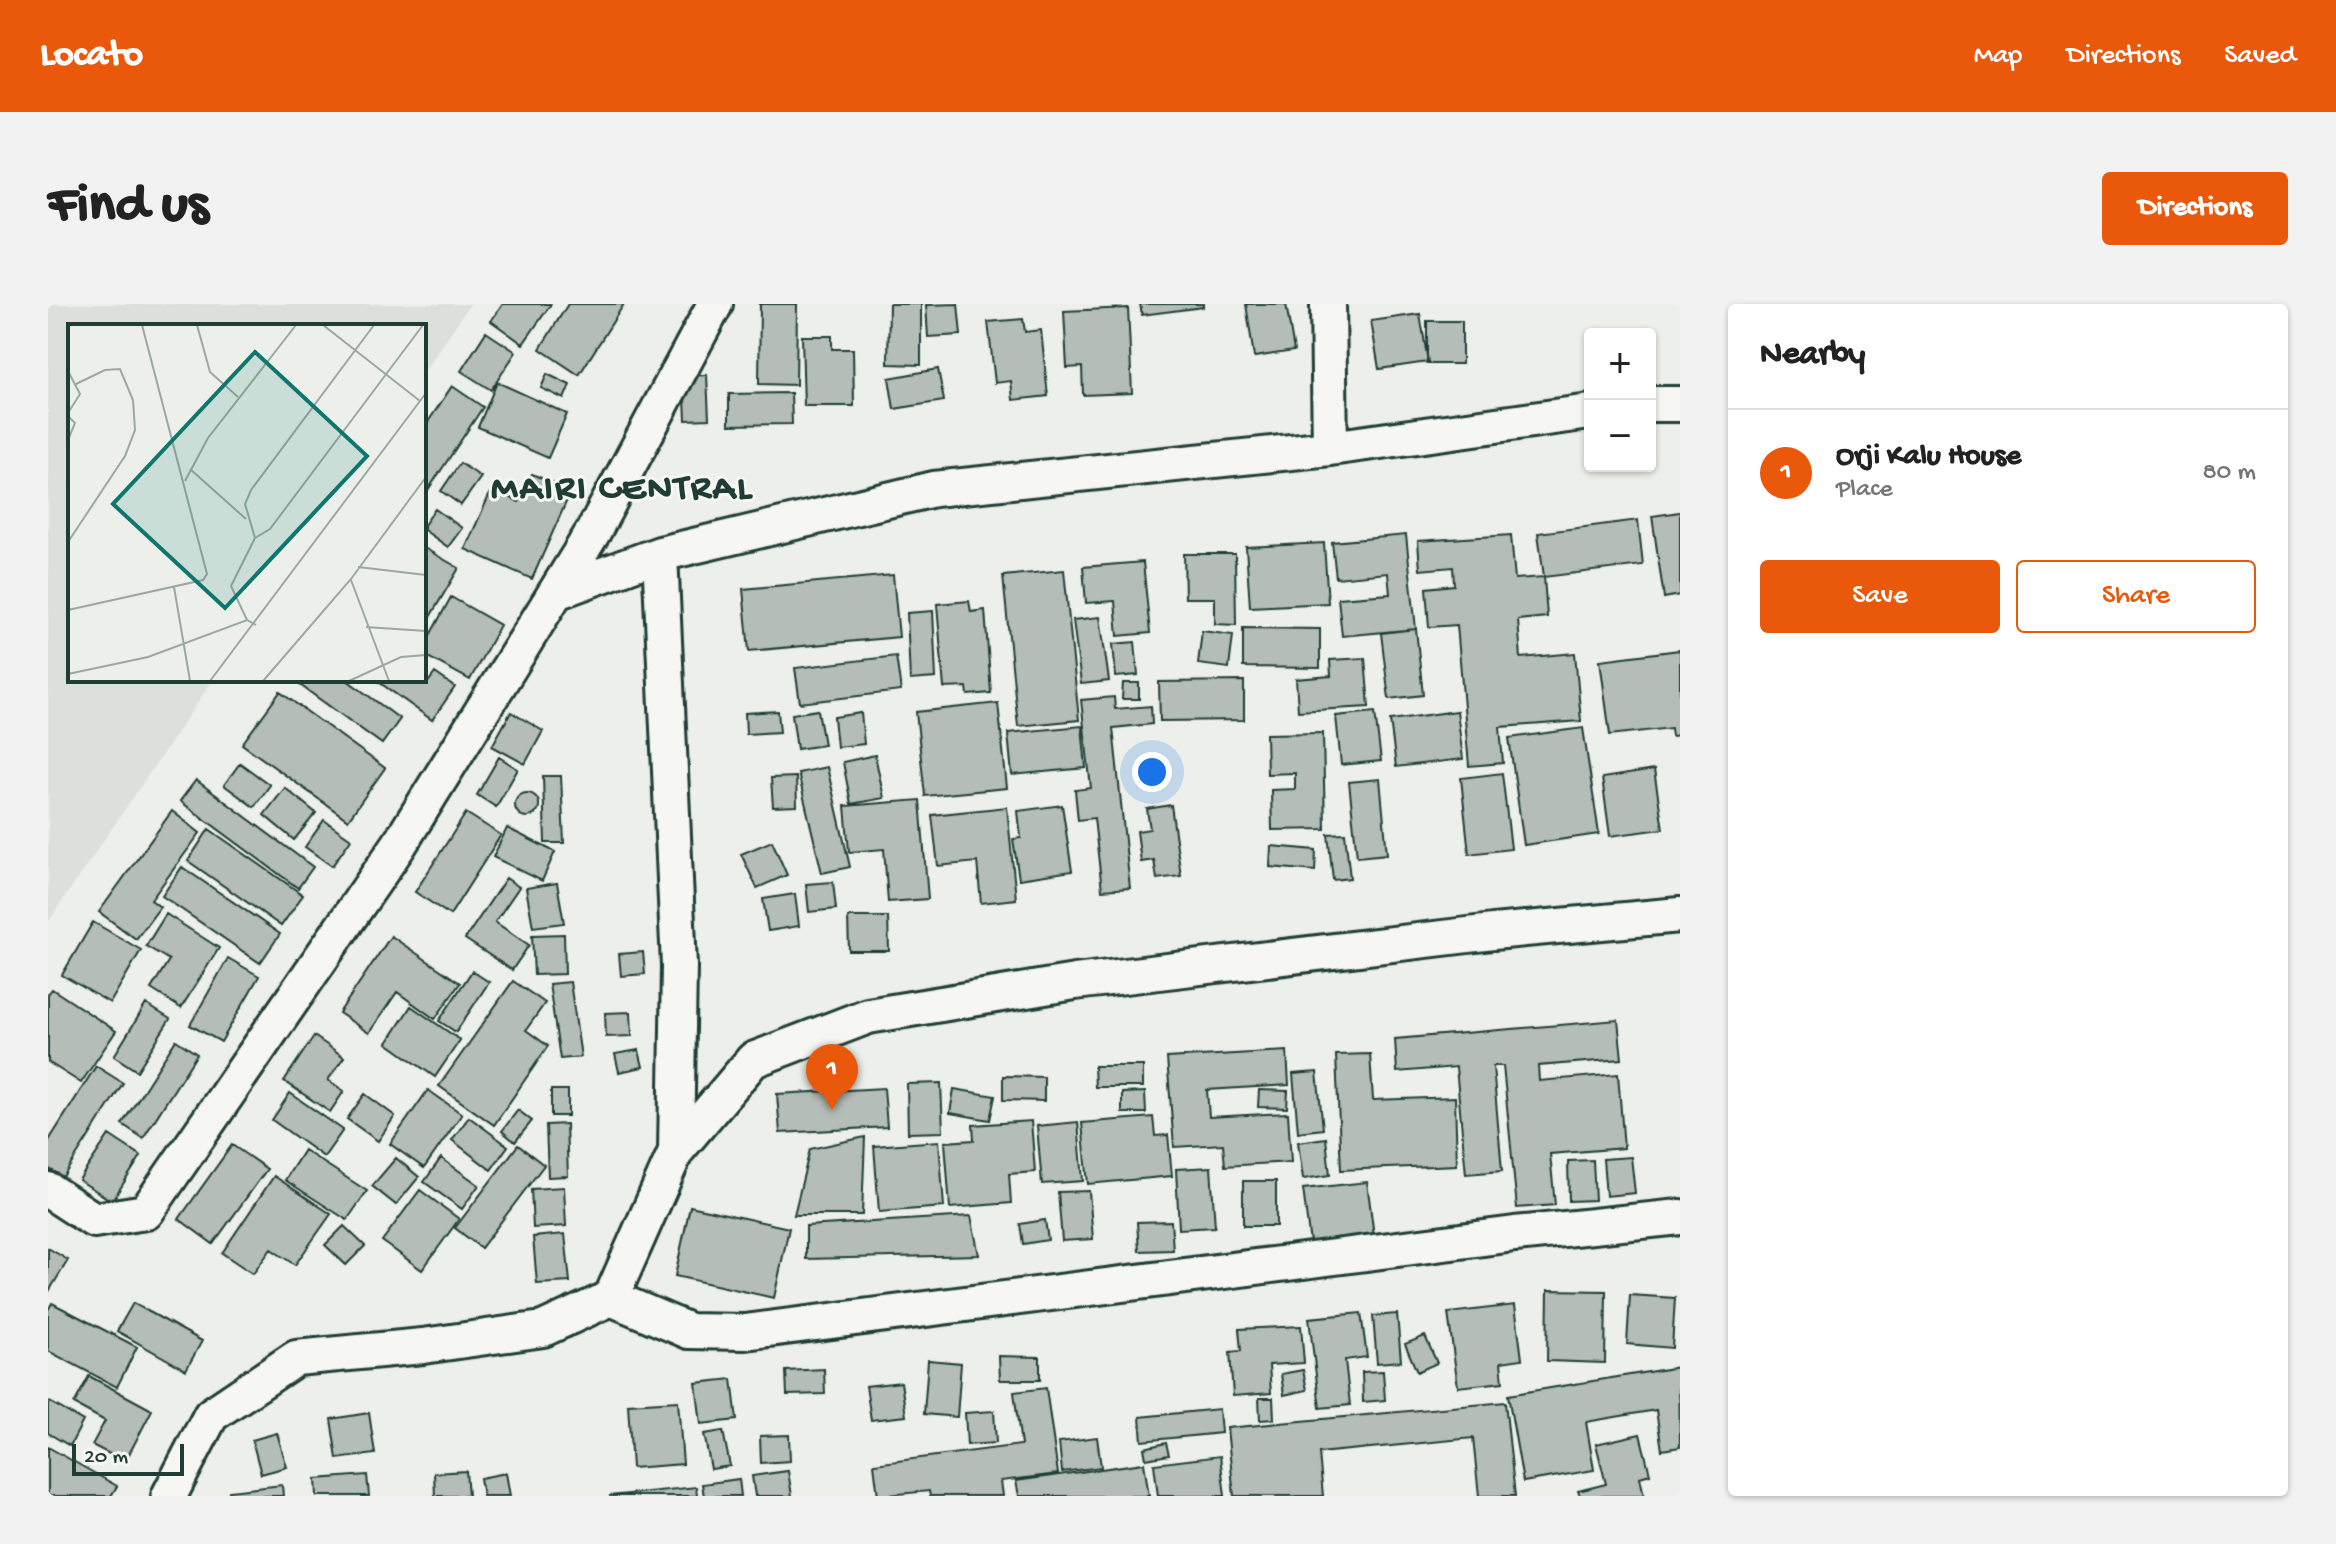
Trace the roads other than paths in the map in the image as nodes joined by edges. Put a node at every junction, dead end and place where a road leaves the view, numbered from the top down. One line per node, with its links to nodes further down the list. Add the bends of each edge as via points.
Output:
1 (715, 304): 8 (street)
2 (1328, 304): 6 (street)
3 (1656, 404): 4 (street)
4 (1680, 404)
5 (1584, 413): 6 (street)
6 (1330, 448): 7 (street, via 934,489)
7 (660, 554): 8 (street); 10 (street, via 679,966)
8 (556, 592): 11 (street, via 399,845 146,1212 94,1220)
9 (1680, 915): 10 (street, via 1075,982 868,1016 753,1060)
10 (676, 1151): 13 (street)
11 (48, 1190)
12 (1680, 1217): 13 (street, via 745,1332 689,1331)
13 (611, 1298): 14 (street, via 543,1329 296,1358 211,1415)
14 (169, 1496)

